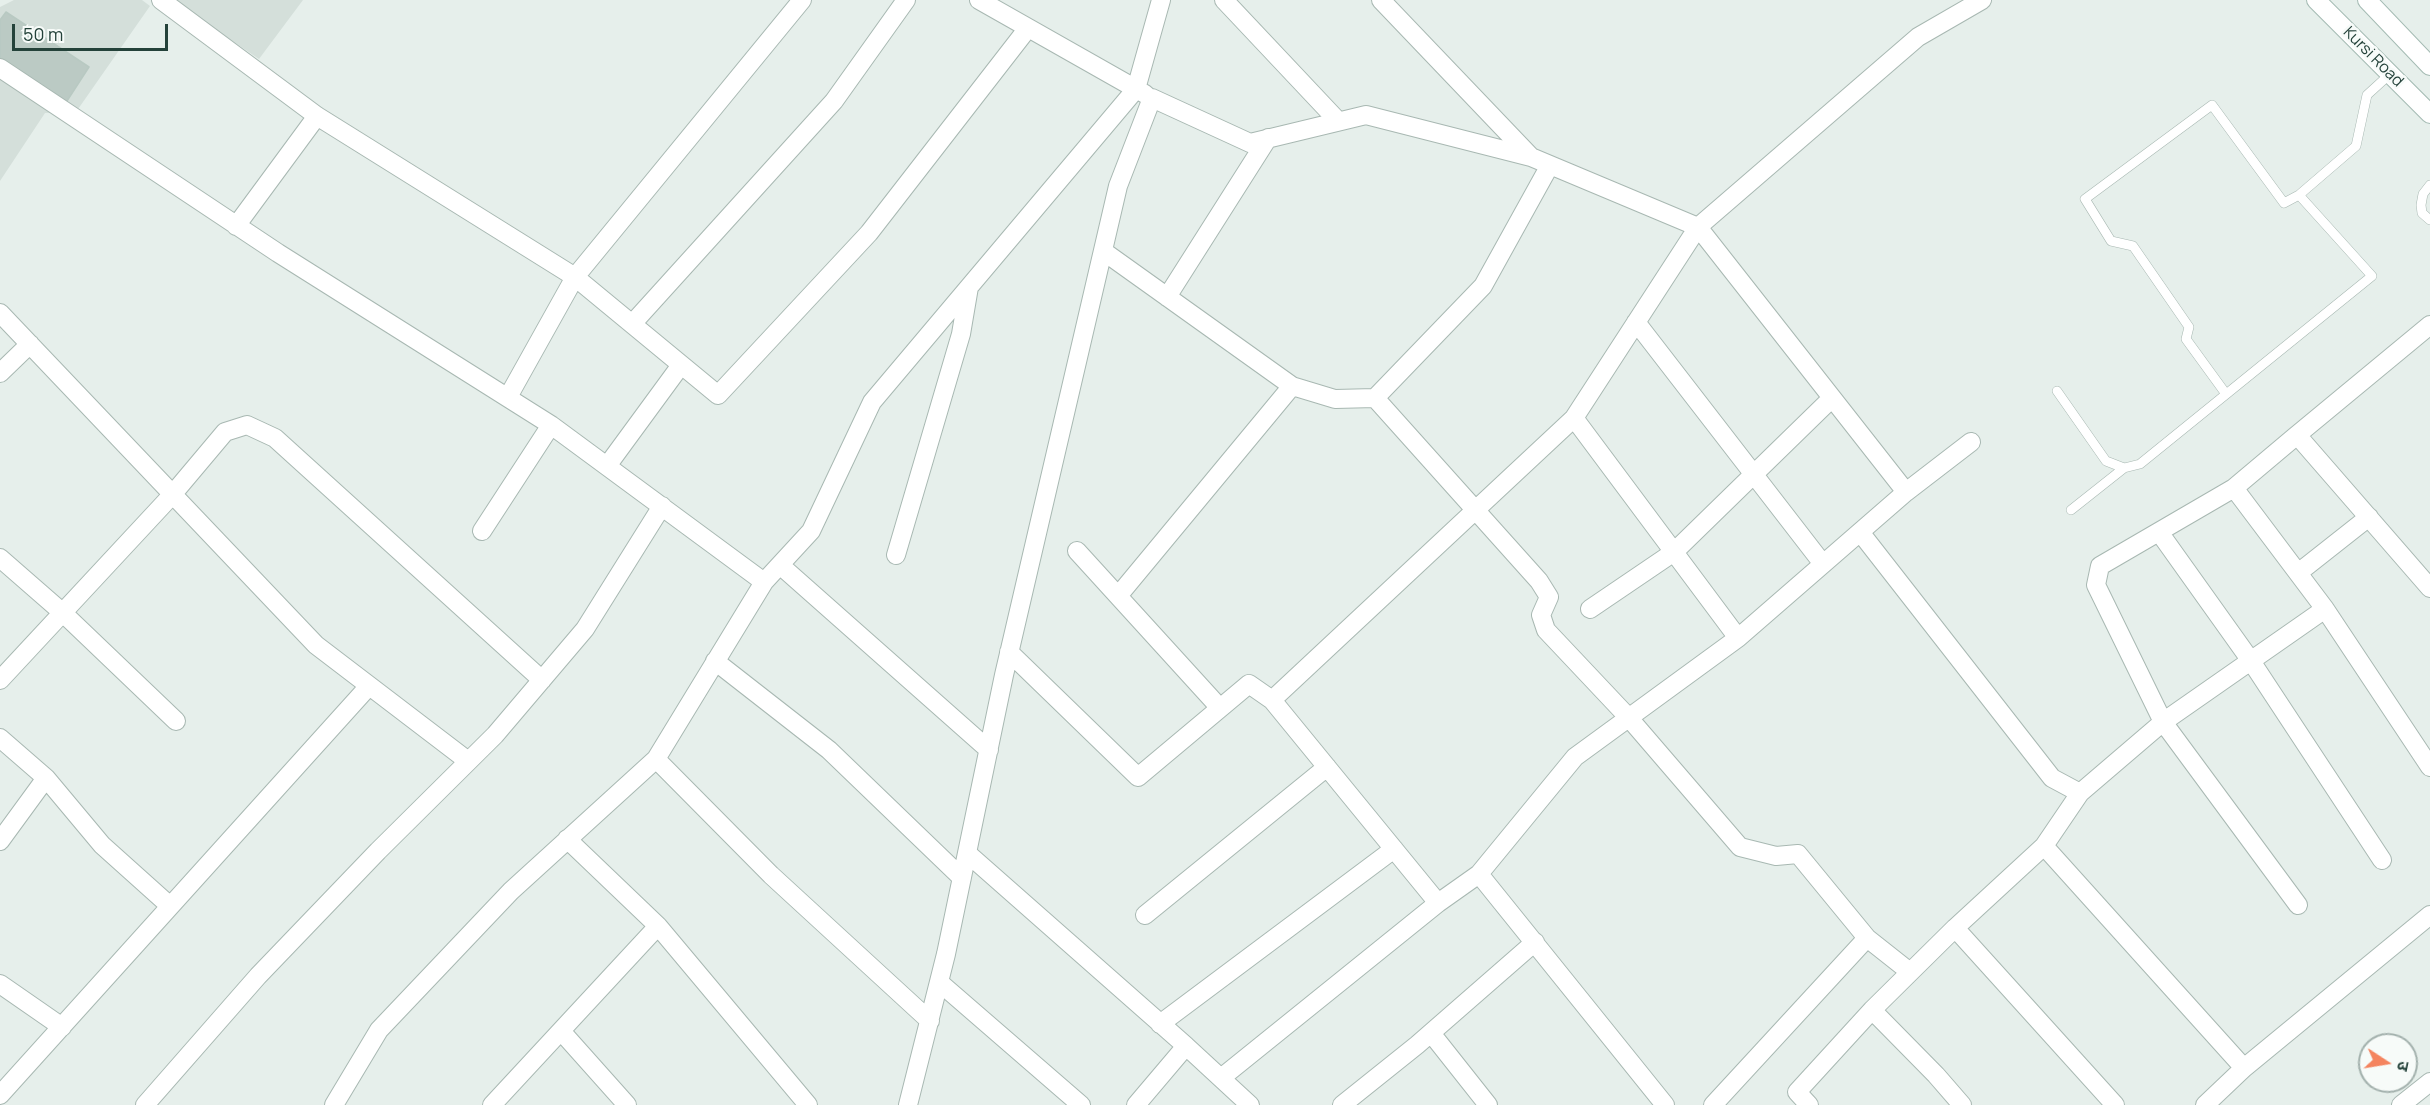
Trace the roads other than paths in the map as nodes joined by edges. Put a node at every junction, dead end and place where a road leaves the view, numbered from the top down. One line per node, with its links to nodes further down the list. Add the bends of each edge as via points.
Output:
1 (161, 0): 17 (street)
2 (802, 0): 28 (street)
3 (906, 0): 33 (street, via 834,101)
4 (980, 0): 11 (street)
5 (1161, 0): 15 (street)
6 (1224, 0): 18 (street)
7 (1381, 0): 20 (street)
8 (1982, 0): 26 (street, via 1918,37)
9 (2316, 0): 14 (street, Kursi Road)
10 (2367, 0): 12 (street, Kursi Road)
11 (1028, 28): 15 (street); 36 (street, via 869,233 718,395)
12 (2430, 66)
13 (0, 68): 25 (street)
14 (2390, 74): 16 (street, Kursi Road); 23 (lane, via 2367,95 2356,146)
15 (1144, 94): 19 (street, via 1250,143); 27 (street); 29 (street)
16 (2430, 114)
17 (317, 116): 25 (street); 28 (street)
18 (1338, 122): 19 (street); 20 (street, via 1366,115)
19 (1268, 138): 30 (street)
20 (1530, 157): 21 (street)
21 (1550, 165): 26 (street); 42 (street, via 1483,286)
22 (2430, 185): 24 (lane, via 2421,205 2422,213)
23 (2299, 195): 40 (lane, via 2372,276); 40 (lane, via 2284,203 2212,105 2085,199 2111,241 2133,246 2189,327 2186,339)
24 (2430, 220)
25 (236, 226): 41 (street)
26 (1698, 227): 32 (street); 43 (street)
27 (1103, 251): 30 (street); 75 (street)
28 (574, 277): 33 (street); 41 (street)
29 (969, 286): 63 (street, via 961,334); 66 (street, via 872,402 811,531)
30 (1167, 297): 38 (street)
31 (0, 313): 35 (street)
32 (1636, 322): 44 (street); 50 (street)
33 (632, 324): 36 (street)
34 (2430, 325): 46 (street)
35 (30, 344): 37 (street); 53 (street)
36 (681, 365): 48 (street)
37 (0, 373)
38 (1292, 386): 42 (street, via 1335,399); 70 (street)
39 (2057, 392): 49 (lane, via 2106,461)
40 (2226, 394): 49 (lane, via 2140,464)
41 (508, 397): 45 (street)
42 (1375, 398): 55 (street)
43 (1832, 398): 50 (street); 52 (street)
44 (1574, 418): 55 (street); 62 (street)
45 (551, 425): 48 (street); 58 (street)
46 (2297, 435): 51 (street); 57 (street)
47 (1971, 442): 52 (street)
48 (607, 466): 54 (street)
49 (2124, 468): 56 (lane)
50 (1754, 476): 62 (street); 65 (street)
51 (2234, 488): 60 (street); 67 (street)
52 (1906, 492): 59 (street)
53 (172, 495): 73 (street); 79 (street, via 225,432 247,425 275,438); 80 (street, via 316,645)
54 (662, 506): 68 (street); 79 (street, via 585,629)
55 (1475, 509): 81 (street); 83 (street, via 1549,597 1541,615 1546,630)
56 (2071, 510)
57 (2369, 517): 67 (street); 69 (street)
58 (482, 531)
59 (1860, 532): 65 (street); 93 (street, via 2052,778)
60 (2159, 532): 77 (street); 85 (street, via 2100,566 2096,585)
61 (1077, 551): 70 (street)
62 (1674, 552): 71 (street); 74 (street)
63 (896, 555)
64 (0, 558): 73 (street)
65 (1823, 564): 74 (street)
66 (780, 565): 68 (street); 87 (street)
67 (2298, 573): 72 (street)
68 (764, 582): 76 (street)
69 (2430, 588)
70 (1118, 596): 82 (street)
71 (1590, 609)
72 (2325, 609): 77 (street); 91 (street)
73 (63, 613): 78 (street); 84 (street)
74 (1738, 638): 83 (street)
75 (1010, 652): 82 (street, via 1138,777); 87 (street)
76 (715, 661): 88 (street); 101 (street, via 829,750)
77 (2251, 661): 85 (street); 99 (street)
78 (0, 680)
79 (542, 680): 89 (street)
80 (369, 686): 89 (street); 104 (street)
81 (1272, 700): 82 (street, via 1249,684); 90 (street)
82 (1220, 708)
83 (1629, 718): 100 (street, via 1575,758); 109 (street, via 1740,847 1776,856 1798,854)
84 (176, 721)
85 (2163, 722): 93 (street); 103 (street)
86 (0, 738): 92 (street)
87 (988, 750): 98 (street)
88 (656, 759): 94 (street); 115 (street, via 771,875)
89 (468, 761): 126 (street, via 258,976)
90 (1326, 767): 97 (street); 105 (street)
91 (2430, 767)
92 (46, 778): 95 (street); 104 (street, via 102,845)
93 (2080, 793): 96 (street)
94 (567, 839): 107 (street); 127 (street, via 511,891 379,1030)
95 (0, 841)
96 (2044, 846): 108 (street); 121 (street)
97 (1394, 849): 102 (street); 116 (street)
98 (967, 853): 101 (street); 116 (street)
99 (2382, 860)
100 (1479, 874): 102 (street); 110 (street)
101 (962, 878): 112 (street)
102 (1438, 903): 122 (street)
103 (2298, 905)
104 (170, 906): 117 (street)
105 (1145, 915)
106 (2430, 915): 121 (street)
107 (658, 926): 118 (street); 130 (street)
108 (1955, 928): 111 (street); 141 (street)
109 (1867, 938): 111 (street); 138 (street)
110 (1535, 942): 119 (street); 137 (street)
111 (1910, 972): 114 (street)
112 (939, 982): 115 (street); 132 (street)
113 (0, 984): 117 (street)
114 (1872, 1010): 139 (street, via 1797,1092); 140 (street)
115 (930, 1021): 131 (street)
116 (1160, 1024): 120 (street)
117 (62, 1027): 124 (street)
118 (561, 1031): 128 (street); 129 (street)
119 (1431, 1033): 135 (street); 136 (street)
120 (1186, 1046): 122 (street); 133 (street)
121 (2244, 1068): 125 (street)
122 (1221, 1078): 134 (street)
123 (2430, 1082): 142 (street)
124 (0, 1095)
125 (2208, 1104)
126 (145, 1105)
127 (334, 1105)
128 (492, 1105)
129 (627, 1105)
130 (808, 1105)
131 (908, 1105)
132 (1081, 1105)
133 (1136, 1105)
134 (1250, 1105)
135 (1342, 1105)
136 (1488, 1105)
137 (1665, 1105)
138 (1713, 1105)
139 (1809, 1105)
140 (1962, 1105)
141 (2115, 1105)
142 (2401, 1105)

